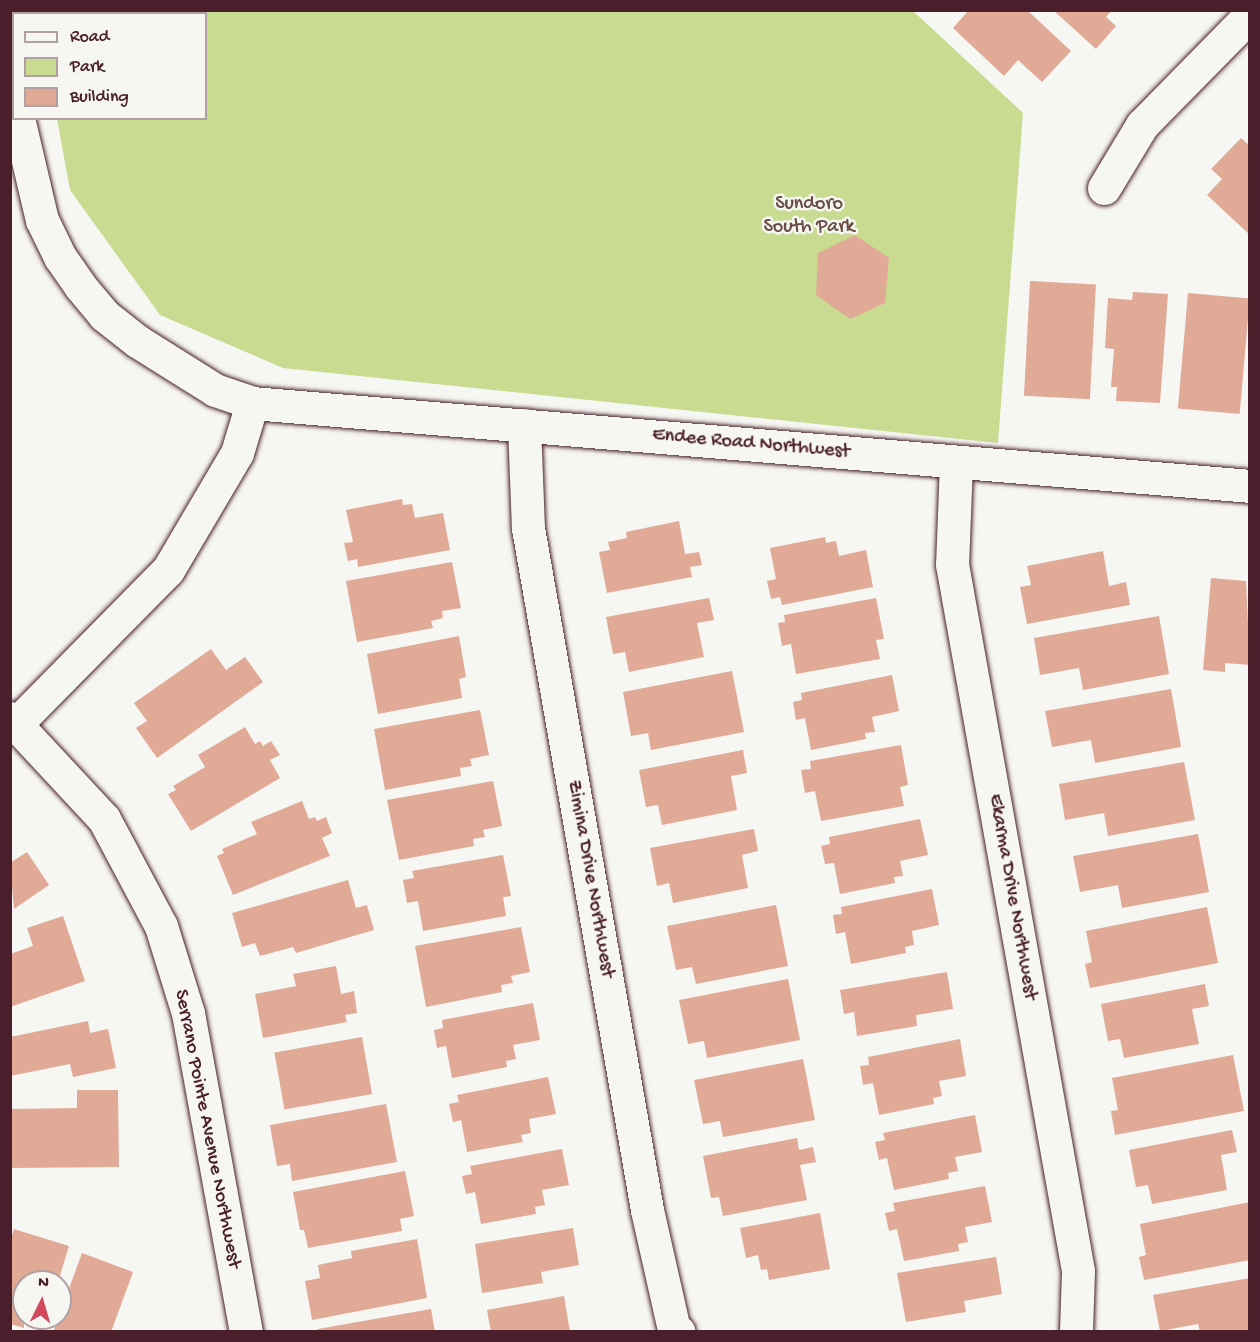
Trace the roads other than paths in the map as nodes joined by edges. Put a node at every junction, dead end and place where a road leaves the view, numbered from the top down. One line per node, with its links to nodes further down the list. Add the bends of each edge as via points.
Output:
1 (1250, 15): 4 (street, via 1142,125)
2 (18, 120): 3 (street, Endee Road Northwest)
3 (18, 166): 5 (street, Endee Road Northwest, via 60,257 104,315 178,369 215,390)
4 (1104, 188)
5 (252, 403): 6 (street, Endee Road Northwest); 9 (street, via 237,453 168,570)
6 (524, 425): 7 (street, Endee Road Northwest); 10 (street, Zimina Drive Northwest, via 528,528 647,1210)
7 (956, 462): 8 (street, Endee Road Northwest); 12 (street, Ekarma Drive Northwest, via 952,564 1078,1271)
8 (1250, 486)
9 (14, 721): 11 (street, Serrano Pointe Avenue Northwest, via 104,819 160,926 188,1013)
10 (676, 1331)
11 (246, 1332)
12 (1076, 1332)

